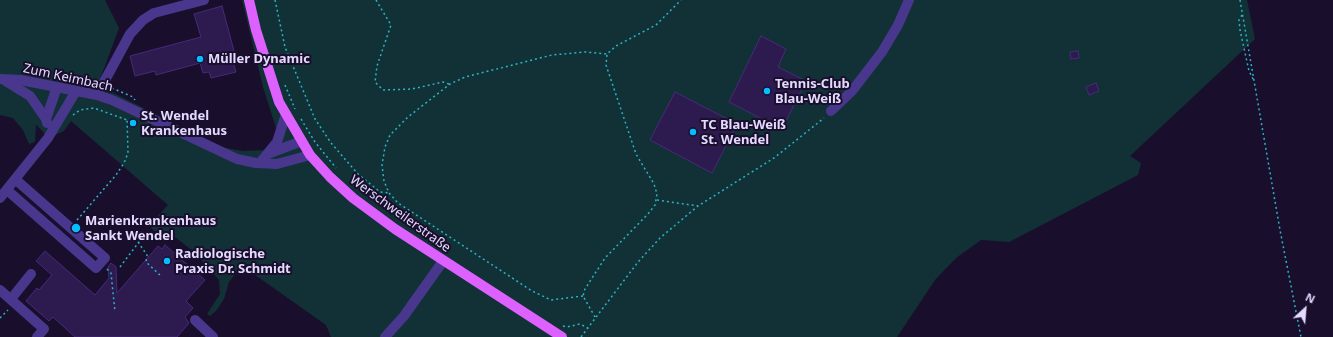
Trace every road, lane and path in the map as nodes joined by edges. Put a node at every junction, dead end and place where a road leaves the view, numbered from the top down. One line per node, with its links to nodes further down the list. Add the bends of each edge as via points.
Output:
1 (204, 0): 10 (street, via 154,13 143,20 130,34)
2 (249, 0): 20 (main road, Werschweilerstraße, via 269,73)
3 (275, 0): 32 (path, via 285,47 315,119 331,143 358,174 380,192)
4 (376, 0): 14 (path, via 391,25 376,66 375,82 383,90 412,89 443,82)
5 (680, 0): 9 (path, via 656,25 616,46)
6 (909, 0): 19 (street, via 882,52 852,91)
7 (1240, 0): 8 (path)
8 (1243, 15): 13 (path); 13 (path, via 1240,30 1249,71)
9 (607, 54): 14 (path, via 585,52 552,55 465,77); 34 (path, via 606,65 636,154 654,184)
10 (107, 75): 17 (street); 18 (path, via 108,86 134,97)
11 (1, 79): 15 (street, Zum Keimbach); 22 (street, via 30,96)
12 (283, 79): 29 (path, via 295,108 315,142)
13 (1254, 80): 55 (path)
14 (450, 84): 32 (path, via 408,117 390,135 382,165)
15 (57, 87): 16 (street, Zum Keimbach); 22 (street)
16 (76, 91): 17 (street, Zum Keimbach); 24 (street)
17 (96, 95): 18 (street, Zum Keimbach)
18 (131, 108): 23 (path); 28 (street, Zum Keimbach, via 217,151 237,159)
19 (831, 111): 35 (path, via 774,158)
20 (286, 114): 25 (main road, Werschweilerstraße); 26 (street, via 277,142)
21 (72, 116): 23 (path, via 80,110 94,108)
22 (46, 119): 24 (street)
23 (127, 120): 36 (path, via 128,153 124,163 116,176)
24 (48, 138): 30 (street)
25 (302, 141): 26 (street); 27 (main road, Werschweilerstraße)
26 (270, 153): 28 (street)
27 (310, 155): 28 (street, Zum Keimbach, via 277,164); 39 (main road, Werschweilerstraße, via 353,198)
28 (260, 163)
29 (339, 172)
30 (15, 179): 31 (street); 36 (street)
31 (7, 190): 33 (street); 36 (street, via 96,268 105,258)
32 (389, 193): 44 (path, via 398,203 532,291 551,300)
33 (0, 198)
34 (657, 200): 35 (path); 44 (path, via 648,214 605,258)
35 (698, 206): 46 (path, via 660,238)
36 (70, 228)
37 (145, 234): 38 (path)
38 (138, 242): 40 (path); 42 (path, via 147,255 146,262)
39 (443, 262): 52 (street, via 404,316); 53 (main road, Werschweilerstraße)
40 (120, 267)
41 (31, 274): 45 (street)
42 (162, 277)
43 (0, 290): 45 (street)
44 (583, 296): 46 (path)
45 (11, 299): 50 (street, via 44,329)
46 (594, 317): 49 (path)
47 (196, 320): 51 (street)
48 (562, 325): 49 (path, via 568,327 580,324)
49 (588, 328): 54 (path)
50 (37, 337)
51 (213, 337)
52 (385, 337)
53 (562, 337)
54 (581, 337)
55 (1301, 337)

